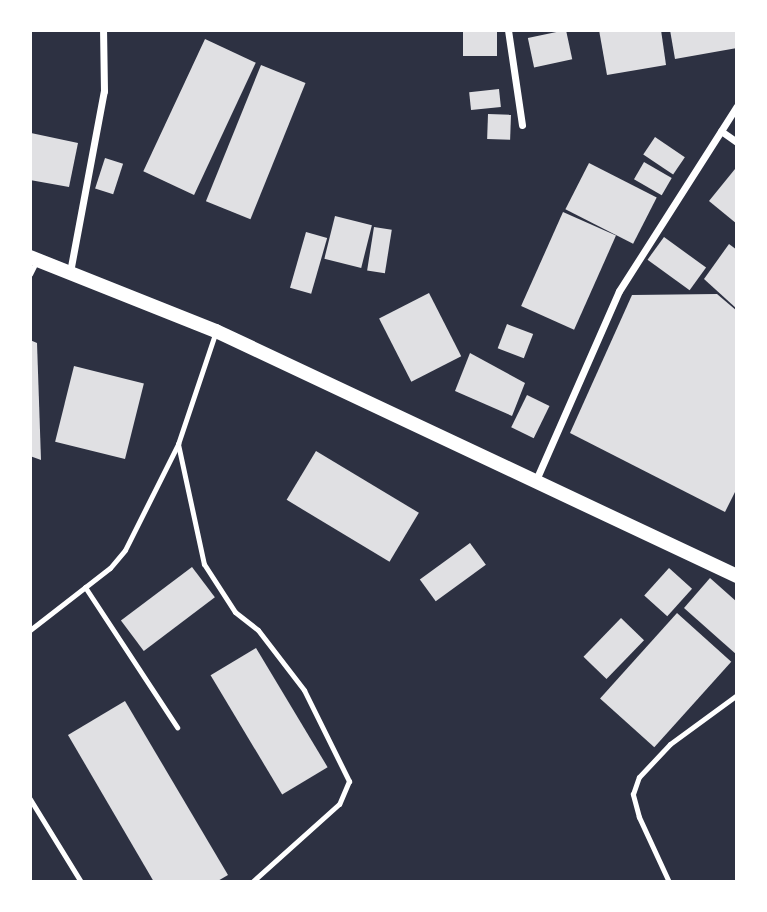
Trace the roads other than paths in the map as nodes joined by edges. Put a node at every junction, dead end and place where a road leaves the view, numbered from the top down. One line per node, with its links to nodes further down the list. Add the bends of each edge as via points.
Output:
1 (103, 30): 8 (street, via 104,91)
2 (508, 30): 4 (street)
3 (737, 106): 5 (street)
4 (522, 125)
5 (721, 131): 6 (street); 12 (street, via 619,291)
6 (737, 142)
7 (33, 258): 8 (main road); 9 (lane)
8 (69, 272): 10 (main road)
9 (30, 274)
10 (216, 331): 11 (lane); 12 (main road)
11 (178, 444): 14 (lane, via 125,550); 20 (lane, via 204,564 235,612 258,630 304,691 348,774 347,791 339,804)
12 (536, 480): 13 (main road)
13 (737, 576)
14 (85, 587): 15 (lane); 17 (lane)
15 (30, 630)
16 (737, 695): 21 (lane, via 670,744 639,777 633,794 639,817)
17 (177, 727)
18 (30, 799): 19 (lane)
19 (81, 882)
20 (251, 882)
21 (669, 882)

